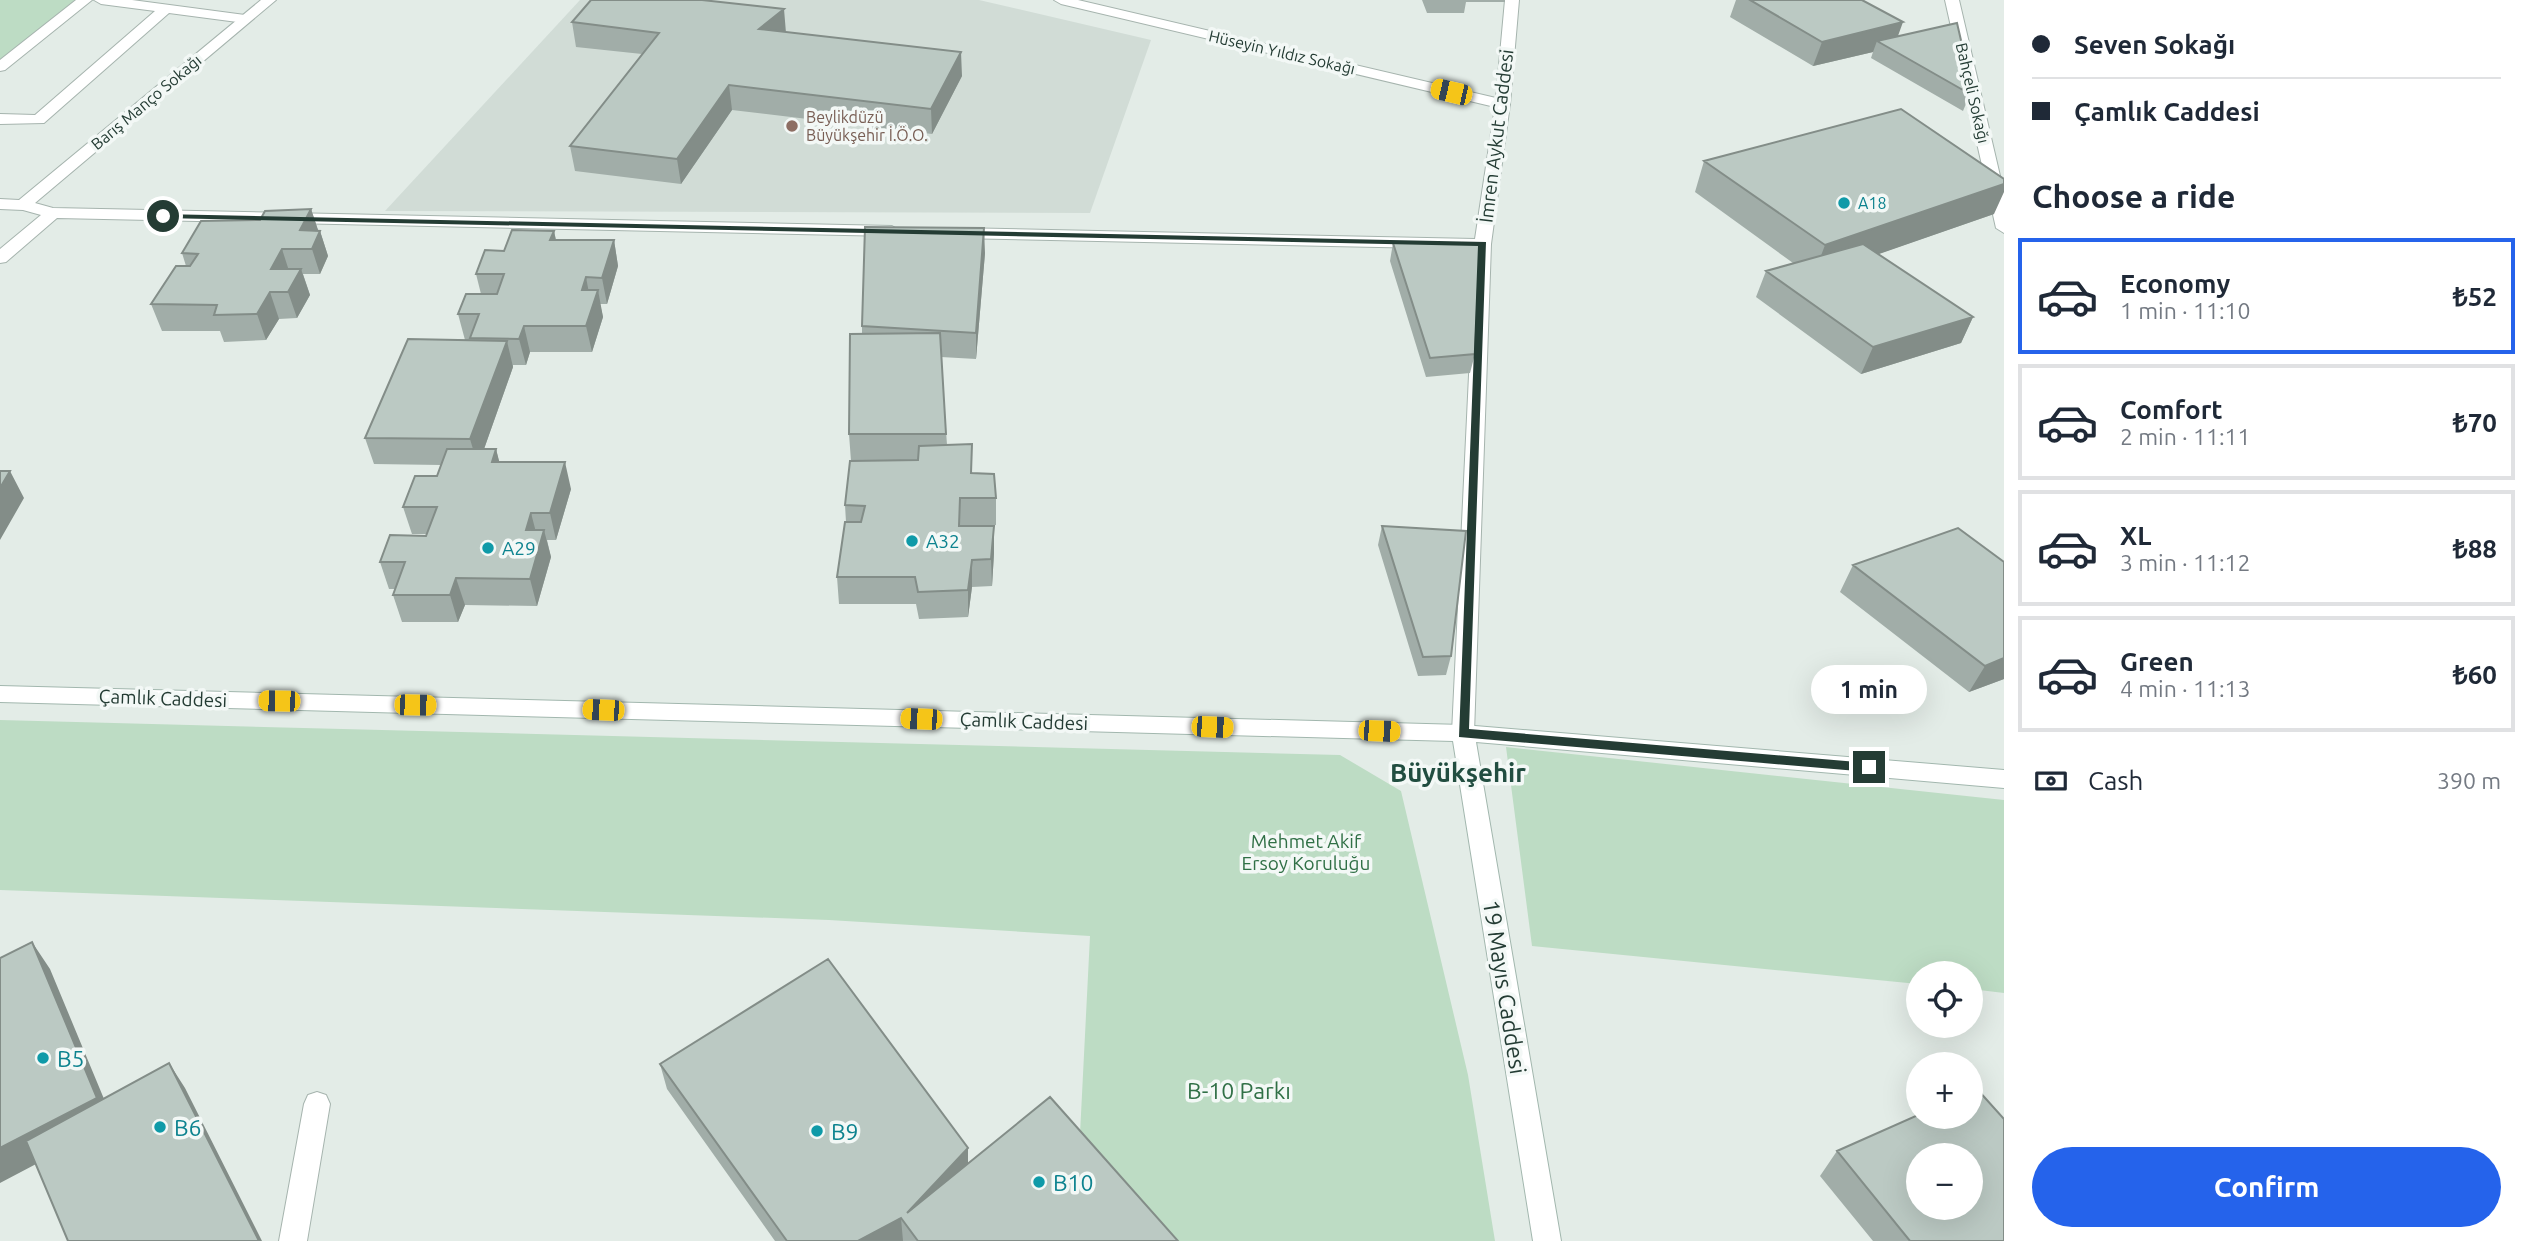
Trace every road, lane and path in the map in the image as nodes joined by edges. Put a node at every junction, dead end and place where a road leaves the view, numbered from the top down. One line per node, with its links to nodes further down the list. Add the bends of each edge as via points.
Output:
1 (85, 0): 9 (street)
2 (101, 0): 7 (street)
3 (269, 0): 8 (street, Barış Manço Sokağı)
4 (1061, 0): 10 (street, Hüseyin Yıldız Sokağı)
5 (1511, 0): 10 (street, İmren Aykut Caddesi)
6 (1952, 0): 15 (street, Bahçeli Sokağı)
7 (166, 9): 8 (street); 11 (street, via 39,120)
8 (245, 19): 13 (street, Barış Manço Sokağı)
9 (0, 67)
10 (1503, 104): 18 (street, İmren Aykut Caddesi)
11 (0, 119)
12 (0, 204): 13 (street)
13 (23, 205): 14 (street)
14 (53, 213): 16 (street); 19 (street)
15 (2004, 228)
16 (912, 232)
17 (940, 232): 18 (street)
18 (1483, 244): 21 (street, İmren Aykut Caddesi)
19 (0, 258)
20 (0, 694): 21 (street, Çamlık Caddesi)
21 (1463, 733): 22 (street, Çamlık Caddesi); 25 (street, 19 Mayıs Caddesi)
22 (2004, 779)
23 (317, 1104): 24 (street)
24 (293, 1241)
25 (1547, 1241)

